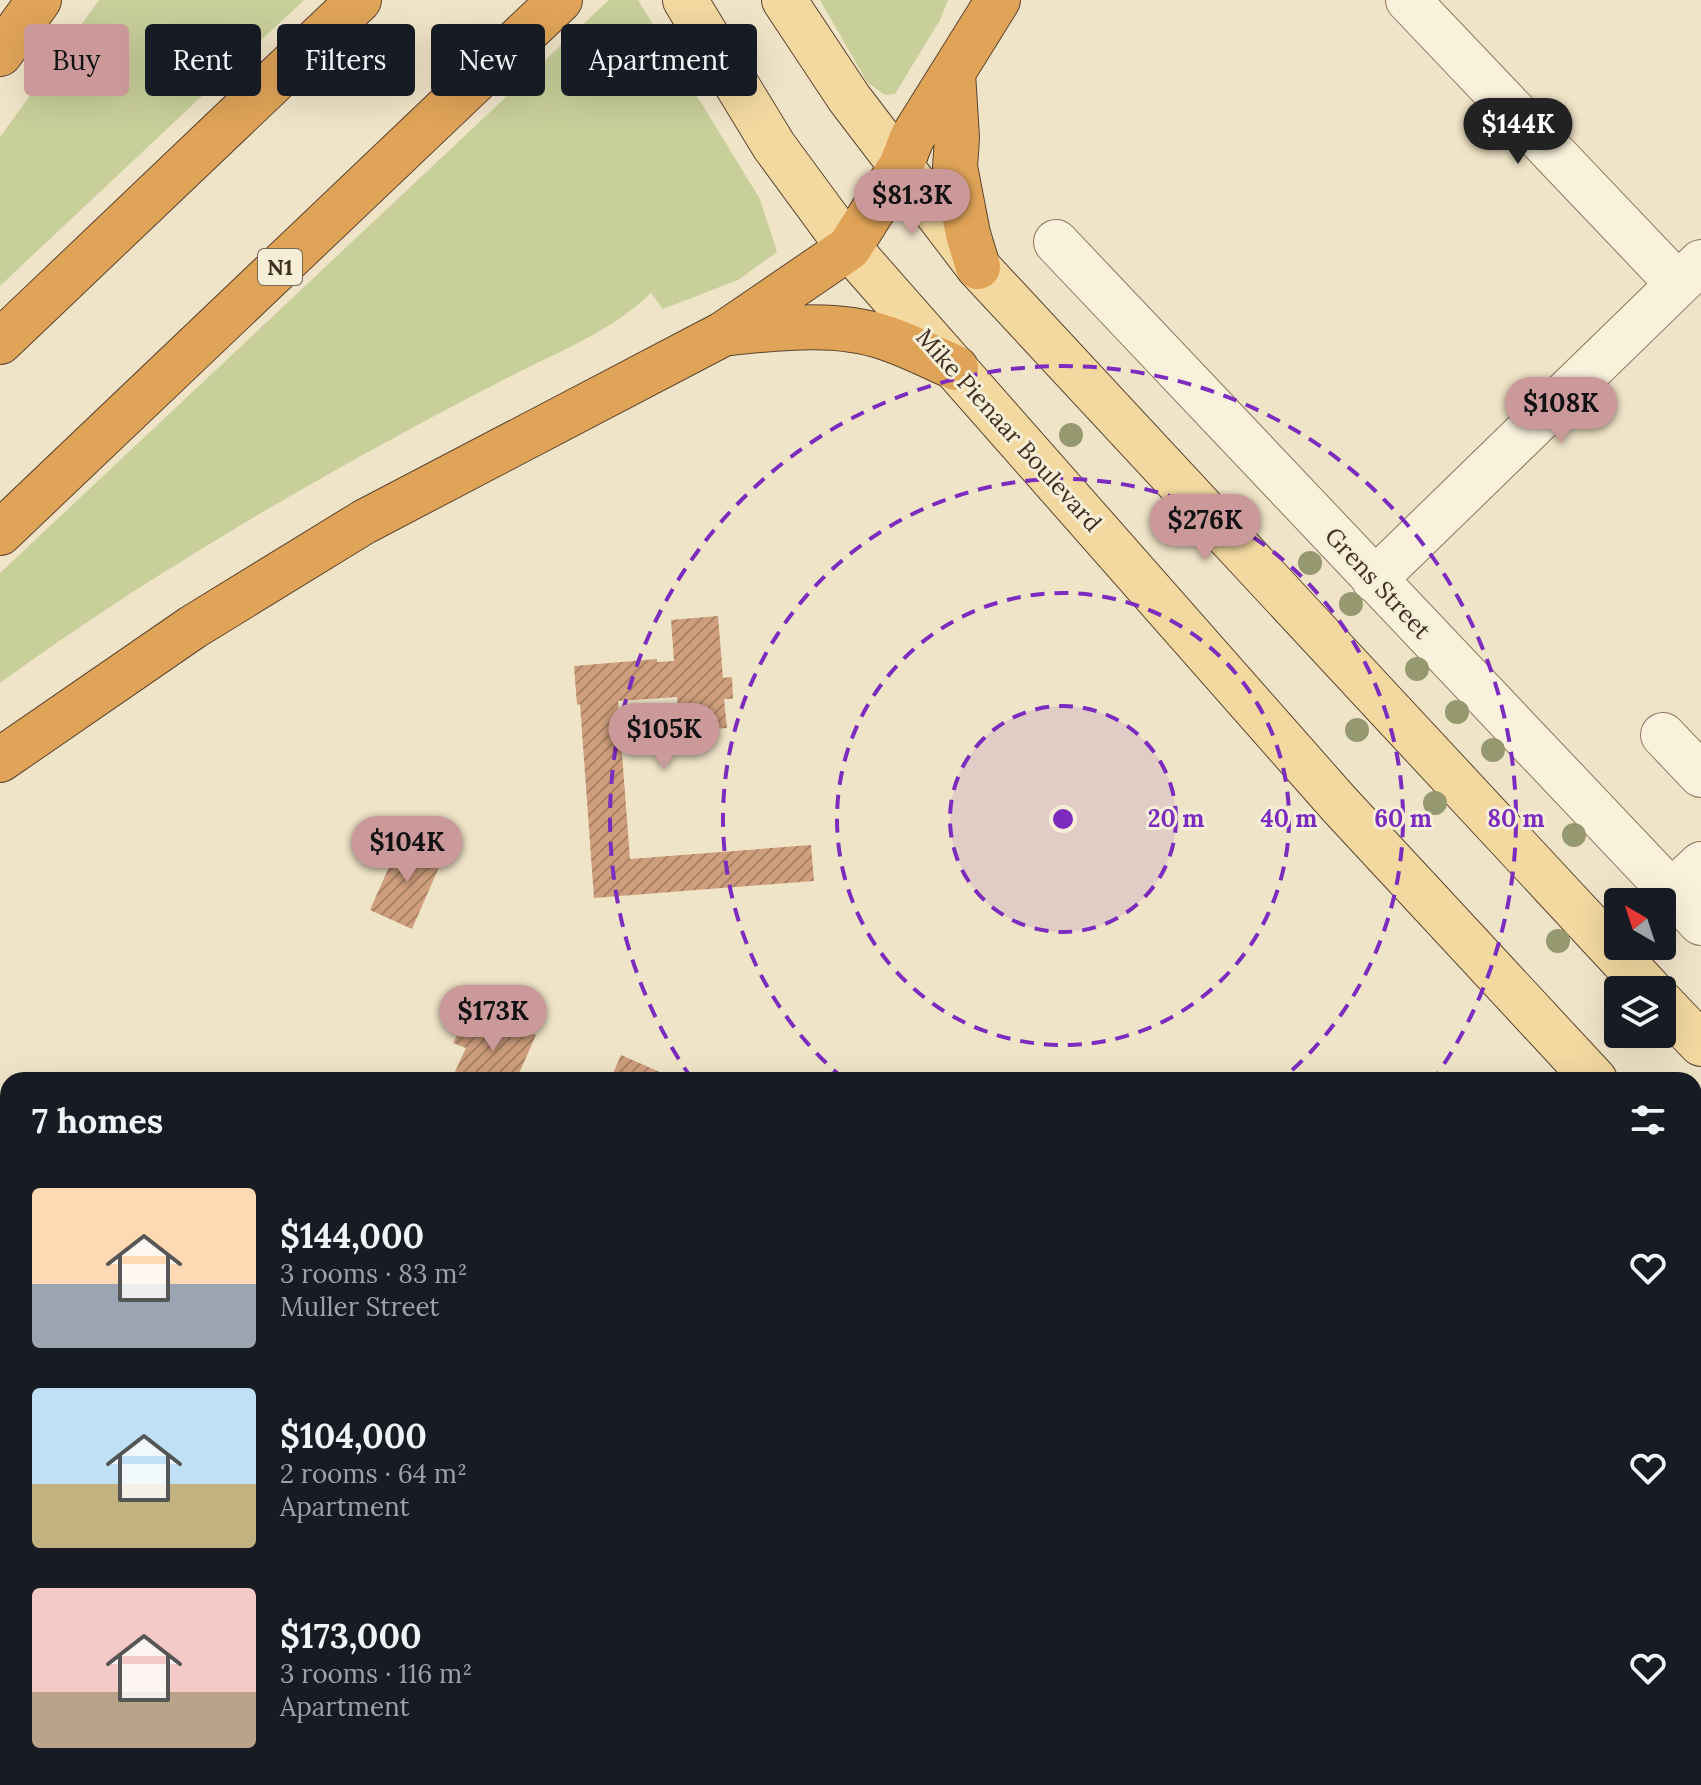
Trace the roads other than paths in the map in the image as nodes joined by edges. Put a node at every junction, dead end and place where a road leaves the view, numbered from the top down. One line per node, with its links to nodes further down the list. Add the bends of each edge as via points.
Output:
1 (39, 0): 8 (highway)
2 (359, 0): 16 (highway)
3 (560, 0): 18 (highway, N1)
4 (685, 0): 12 (main road, Mike Pienaar Boulevard, via 774,146)
5 (784, 0): 10 (main road)
6 (998, 0): 9 (highway)
7 (1408, 0): 14 (street)
8 (0, 54)
9 (953, 73): 10 (highway, via 912,138); 13 (highway, via 955,167)
10 (901, 166): 12 (highway); 13 (main road)
11 (1056, 242): 19 (street, Grens Street)
12 (849, 248): 15 (highway); 17 (main road, Mike Pienaar Boulevard)
13 (978, 267): 25 (main road)
14 (1689, 273): 19 (street)
15 (723, 334): 17 (highway, via 784,328 856,330); 21 (highway, via 364,522 193,627)
16 (0, 342)
17 (956, 368): 28 (main road, Mike Pienaar Boulevard, via 1339,804)
18 (0, 533)
19 (1374, 580): 23 (street, Grens Street)
20 (1663, 735): 22 (street)
21 (0, 760)
22 (1701, 775)
23 (1686, 878): 24 (street, Grens Street)
24 (1701, 923)
25 (1637, 976)
26 (1676, 1018): 27 (main road)
27 (1701, 1044)
28 (1588, 1072)

